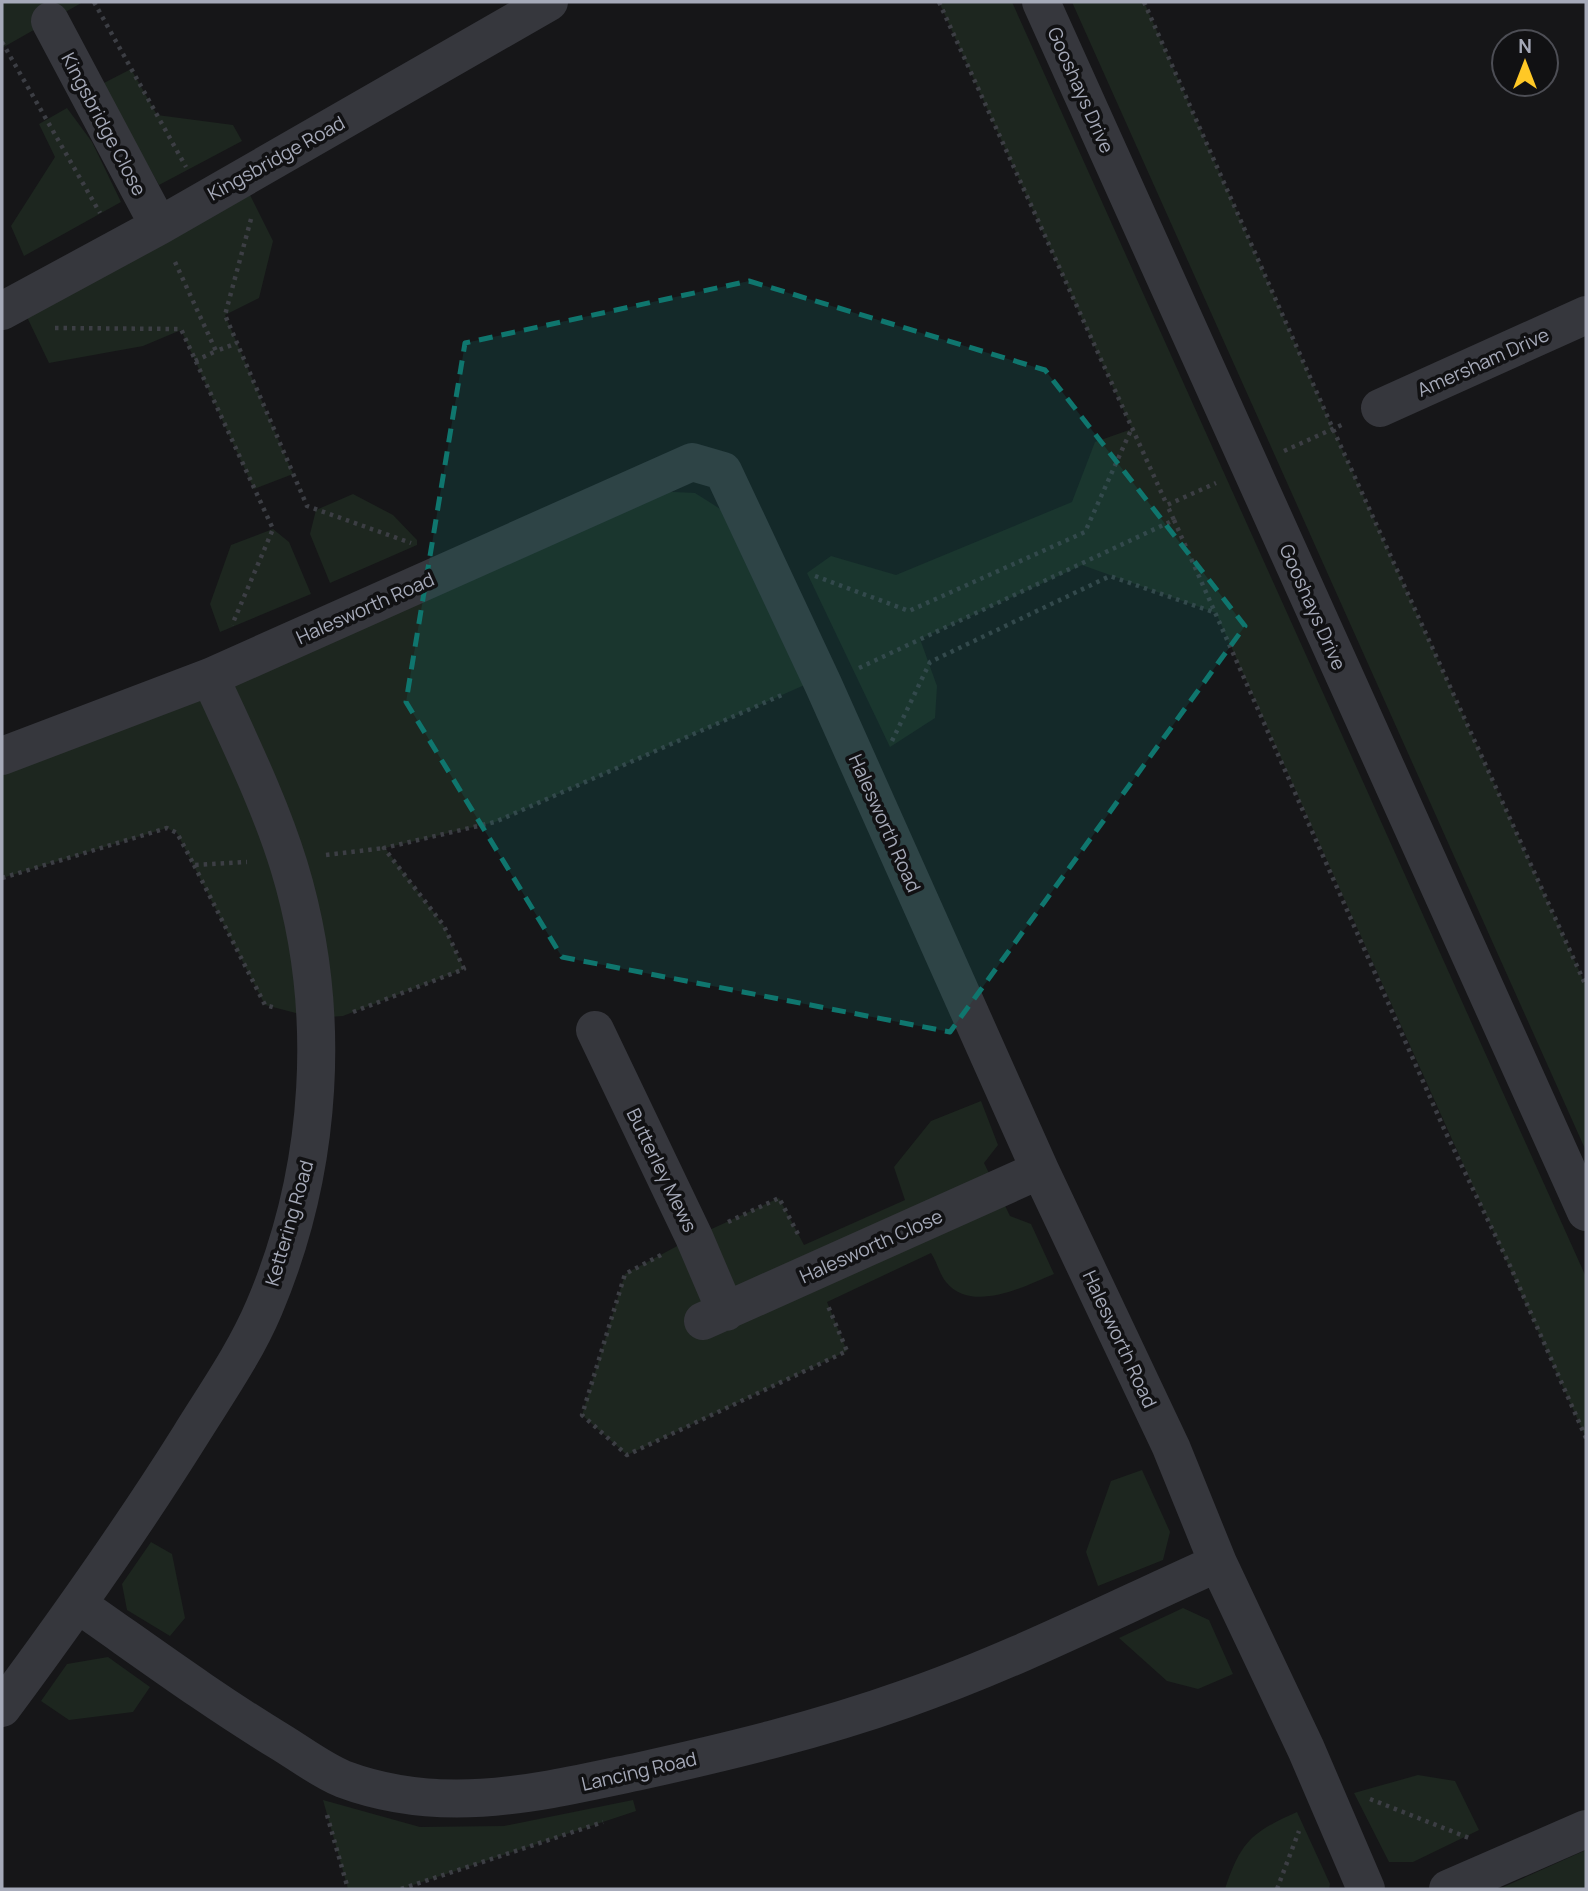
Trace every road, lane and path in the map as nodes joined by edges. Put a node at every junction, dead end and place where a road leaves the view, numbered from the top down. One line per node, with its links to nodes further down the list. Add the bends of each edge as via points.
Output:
1 (94, 2): 9 (path)
2 (549, 2): 8 (street, Kingsbridge Road)
3 (939, 2): 19 (path)
4 (1041, 2): 21 (street, Gooshays Drive)
5 (1144, 2): 20 (path)
6 (50, 21): 10 (street, Kingsbridge Close)
7 (3, 45): 11 (path)
8 (266, 164): 9 (street, Kingsbridge Road); 15 (path, via 225,315)
9 (204, 198): 10 (street, Kingsbridge Road)
10 (159, 226): 11 (street, Kingsbridge Road); 16 (path)
11 (120, 247): 12 (street, Kingsbridge Road)
12 (2, 311)
13 (1586, 315): 18 (street, Amersham Drive)
14 (45, 328): 17 (path, via 181,330)
15 (237, 343): 16 (path); 25 (path, via 307,506)
16 (216, 351): 17 (path)
17 (195, 361): 27 (path, via 273,528)
18 (1380, 408): 20 (path)
19 (1132, 429): 22 (path); 24 (path, via 1085,532 909,611)
20 (1332, 429): 21 (path); 35 (path)
21 (1250, 467): 22 (path); 39 (street, Gooshays Drive)
22 (1167, 505): 23 (path)
23 (1174, 520): 26 (path); 28 (path)
24 (765, 558): 25 (street, Halesworth Road, via 723,471 692,462); 28 (street, Halesworth Road)
25 (465, 563): 27 (street, Halesworth Road)
26 (1216, 613): 30 (path, via 1110,576 930,662); 41 (path)
27 (210, 677): 29 (street, Halesworth Road); 32 (street, Kettering Road, via 276,824)
28 (822, 681): 30 (street, Halesworth Road); 31 (path, via 495,822)
29 (2, 756)
30 (869, 790): 38 (street, Halesworth Road)
31 (384, 848): 32 (path); 36 (path, via 444,926 464,969 343,1016)
32 (287, 860): 33 (path); 36 (street, Kettering Road, via 301,912)
33 (194, 865): 34 (path, via 177,833 167,828); 36 (path, via 265,1005)
34 (2, 878)
35 (1586, 986)
36 (315, 1018): 43 (street, Kettering Road, via 317,1088 310,1148 298,1204 264,1308 246,1346 150,1501)
37 (595, 1030): 40 (street, Butterley Mews, via 694,1237)
38 (1040, 1170): 40 (street, Halesworth Close); 42 (street, Halesworth Road, via 1171,1447)
39 (1586, 1212)
40 (714, 1316)
41 (1586, 1438)
42 (1218, 1563): 45 (street, Lancing Road, via 905,1699 677,1763 561,1788 445,1801 341,1778); 46 (street, Halesworth Road)
43 (79, 1605): 44 (street, Kettering Road); 45 (street, Lancing Road, via 240,1717)
44 (2, 1708)
45 (311, 1760): 50 (path)
46 (1319, 1779): 49 (path); 52 (street, Halesworth Road)
47 (610, 1819): 51 (path)
48 (1586, 1829): 49 (street)
49 (1520, 1858): 53 (street)
50 (348, 1889)
51 (401, 1889)
52 (1366, 1889)
53 (1448, 1889)

